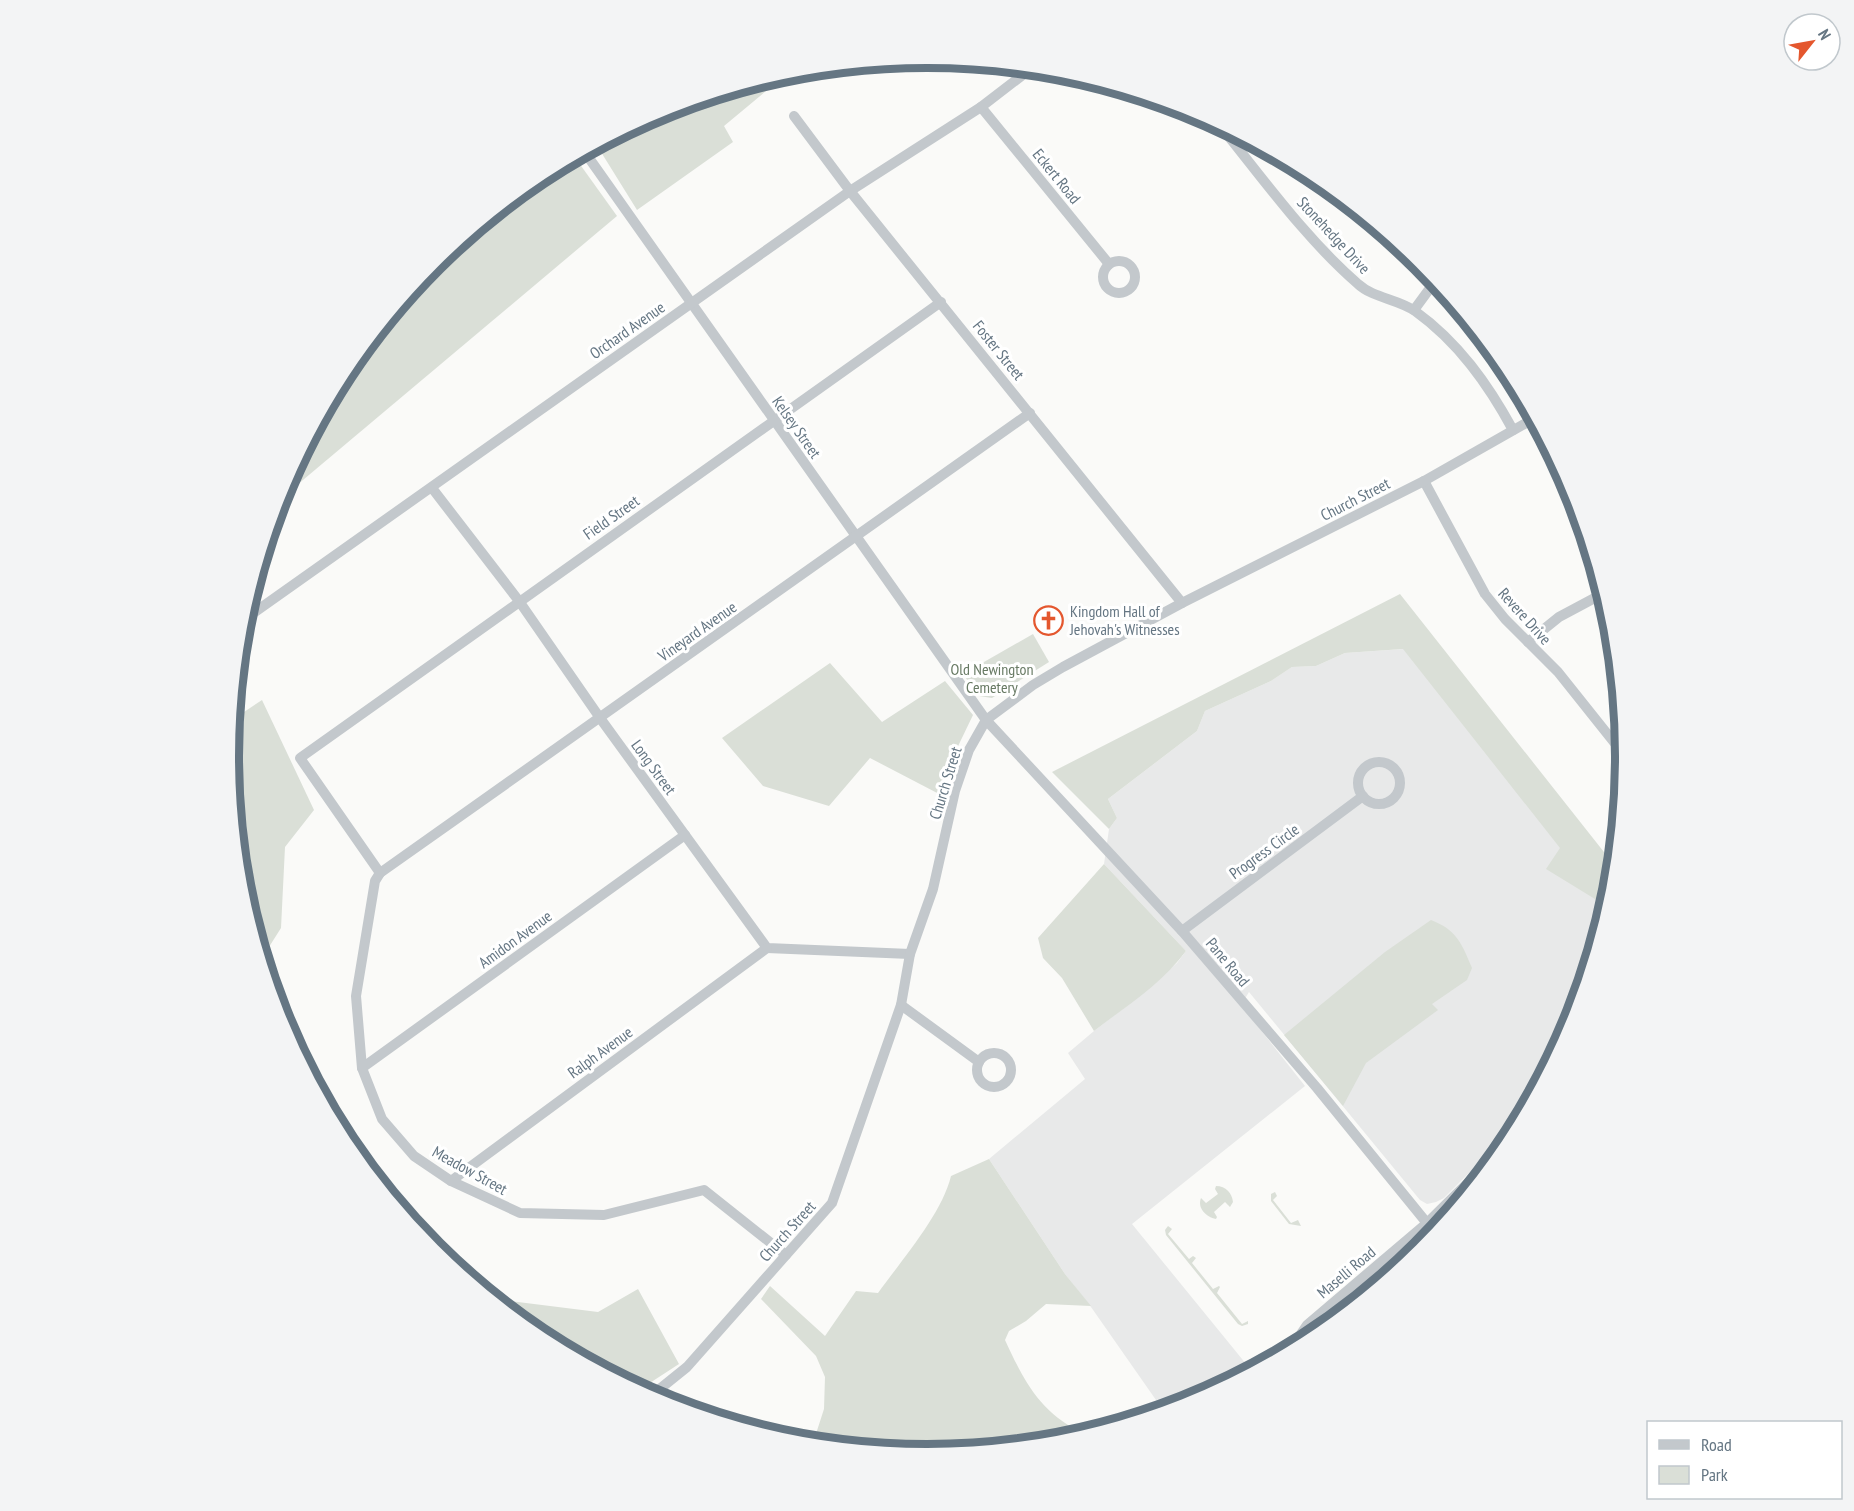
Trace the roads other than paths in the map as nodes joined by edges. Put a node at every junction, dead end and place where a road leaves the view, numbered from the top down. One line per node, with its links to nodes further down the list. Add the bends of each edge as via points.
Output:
1 (1023, 74): 2 (street, Orchard Avenue)
2 (981, 107): 6 (street, Orchard Avenue); 7 (street, Eckert Road)
3 (794, 116): 6 (street, Foster Street)
4 (1228, 137): 11 (street, Stonehedge Drive, via 1316,242 1360,286)
5 (588, 157): 10 (street, Kelsey Street)
6 (850, 191): 9 (street, Foster Street); 10 (street, Orchard Avenue)
7 (1109, 264)
8 (1430, 288): 11 (street)
9 (941, 302): 12 (street, Foster Street); 13 (street, Field Street)
10 (692, 303): 13 (street, Kelsey Street); 17 (street, Orchard Avenue)
11 (1414, 310): 15 (street, Stonehedge Drive, via 1462,353 1493,393)
12 (1030, 413): 18 (street, Vineyard Avenue); 21 (street, Foster Street)
13 (773, 420): 18 (street, Kelsey Street); 20 (street, Field Street)
14 (1528, 422): 15 (street, Church Street)
15 (1513, 430): 16 (street, Church Street)
16 (1424, 481): 21 (street, Church Street); 23 (street, Revere Drive, via 1485,594)
17 (432, 488): 20 (street, Long Street); 22 (street, Orchard Avenue)
18 (855, 537): 24 (street, Vineyard Avenue); 25 (street, Kelsey Street)
19 (1597, 597): 23 (street, via 1559,617)
20 (519, 601): 24 (street, Long Street); 29 (street, Field Street, via 300,758)
21 (1182, 603): 25 (street, Church Street, via 1063,667)
22 (254, 613)
23 (1528, 642): 26 (street, Revere Drive, via 1558,672)
24 (600, 718): 28 (street, Long Street); 29 (street, Vineyard Avenue)
25 (986, 720): 30 (street, Pane Road); 32 (street, Church Street, via 969,750 955,791 933,889)
26 (1615, 743)
27 (1363, 796): 30 (street, Progress Circle)
28 (685, 835): 31 (street, Long Street); 35 (street, Amidon Avenue)
29 (380, 873): 35 (street, Meadow Street, via 375,880 356,996)
30 (1182, 931): 38 (street, Pane Road)
31 (766, 948): 32 (street); 36 (street, Ralph Avenue)
32 (910, 954): 33 (street, Church Street)
33 (901, 1005): 34 (street); 39 (street, Church Street, via 832,1203)
34 (979, 1062)
35 (362, 1068): 36 (street, Meadow Street, via 382,1119 414,1156)
36 (451, 1181): 39 (street, Meadow Street, via 520,1214 604,1215 704,1190)
37 (1457, 1194): 38 (street, Maselli Road)
38 (1427, 1223): 40 (street, Maselli Road)
39 (786, 1255): 41 (street, Church Street, via 687,1367)
40 (1302, 1332)
41 (660, 1389)

